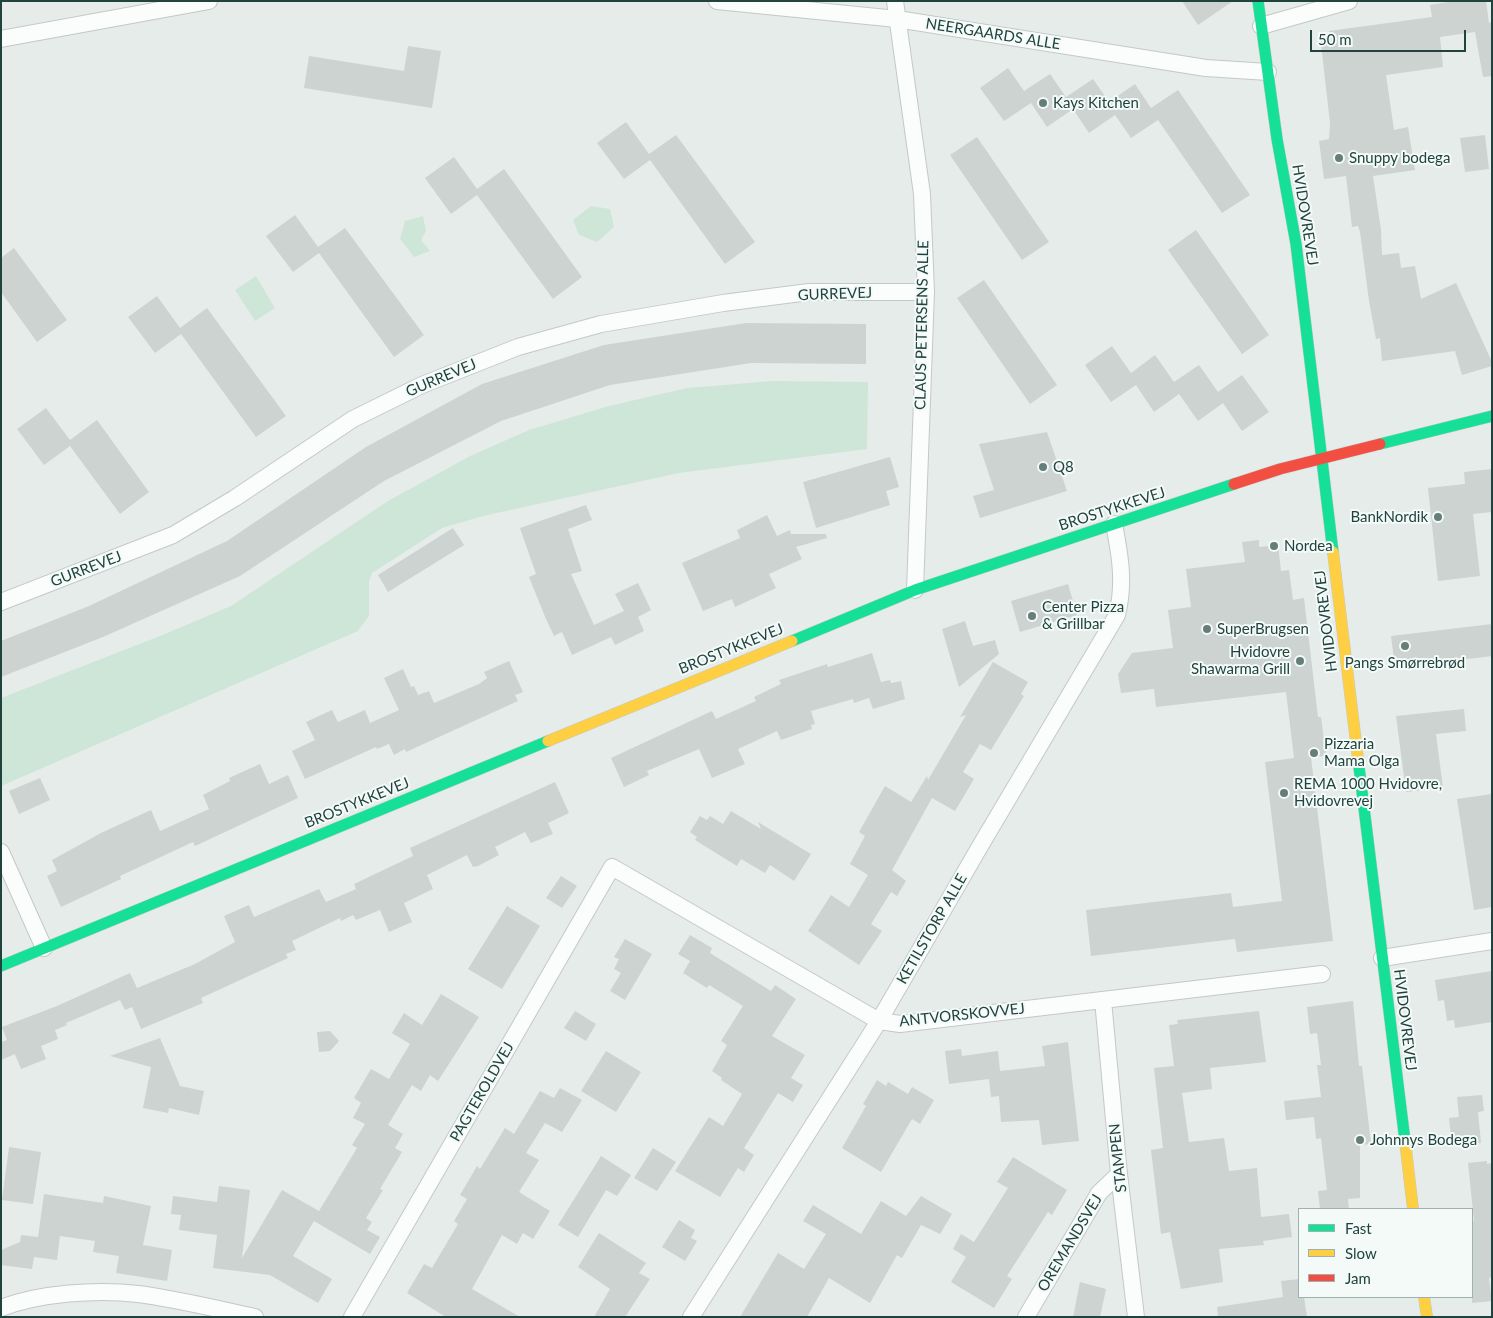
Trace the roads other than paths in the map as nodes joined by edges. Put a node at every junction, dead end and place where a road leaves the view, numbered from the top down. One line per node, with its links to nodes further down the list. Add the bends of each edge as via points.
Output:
1 (209, 1): 8 (street)
2 (717, 1): 6 (street, NEERGAARDS ALLE)
3 (895, 1): 6 (street, CLAUS PETERSENS ALLE)
4 (1258, 1): 7 (street, HVIDOVREVEJ)
5 (1349, 1): 7 (street)
6 (897, 19): 9 (street, NEERGAARDS ALLE, via 1206,68); 10 (street, CLAUS PETERSENS ALLE, via 922,194)
7 (1262, 26): 9 (street, HVIDOVREVEJ)
8 (1, 39)
9 (1268, 72): 12 (street, HVIDOVREVEJ, via 1296,244)
10 (926, 292): 14 (street, CLAUS PETERSENS ALLE); 15 (street, GURREVEJ, via 808,292 723,303 601,324 518,347 422,385 353,419 173,535)
11 (1492, 416): 12 (street, BROSTYKKEVEJ)
12 (1323, 458): 13 (street, BROSTYKKEVEJ); 20 (street, HVIDOVREVEJ)
13 (1114, 524): 14 (street, BROSTYKKEVEJ); 24 (street, KETILSTORP ALLE, via 1122,572 1118,615)
14 (914, 590): 19 (street, BROSTYKKEVEJ)
15 (1, 602)
16 (1, 852): 19 (street)
17 (612, 867): 24 (street, ANTVORSKOVVEJ); 30 (street, PAGTEROLDVEJ)
18 (1492, 942): 20 (street)
19 (44, 948): 21 (street, BROSTYKKEVEJ)
20 (1382, 958): 26 (street, HVIDOVREVEJ)
21 (1, 966)
22 (1322, 974): 23 (street, ANTVORSKOVVEJ)
23 (1103, 1000): 24 (street, ANTVORSKOVVEJ, via 900,1024); 25 (street, STAMPEN)
24 (879, 1021): 31 (street, KETILSTORP ALLE)
25 (1119, 1174): 32 (street, OREMANDSVEJ, via 1099,1193); 33 (street, STAMPEN)
26 (1413, 1208)
27 (1424, 1298): 34 (street)
28 (1, 1308): 29 (street, via 74,1293 137,1294)
29 (255, 1317)
30 (352, 1317)
31 (691, 1317)
32 (1026, 1317)
33 (1136, 1317)
34 (1427, 1317)

